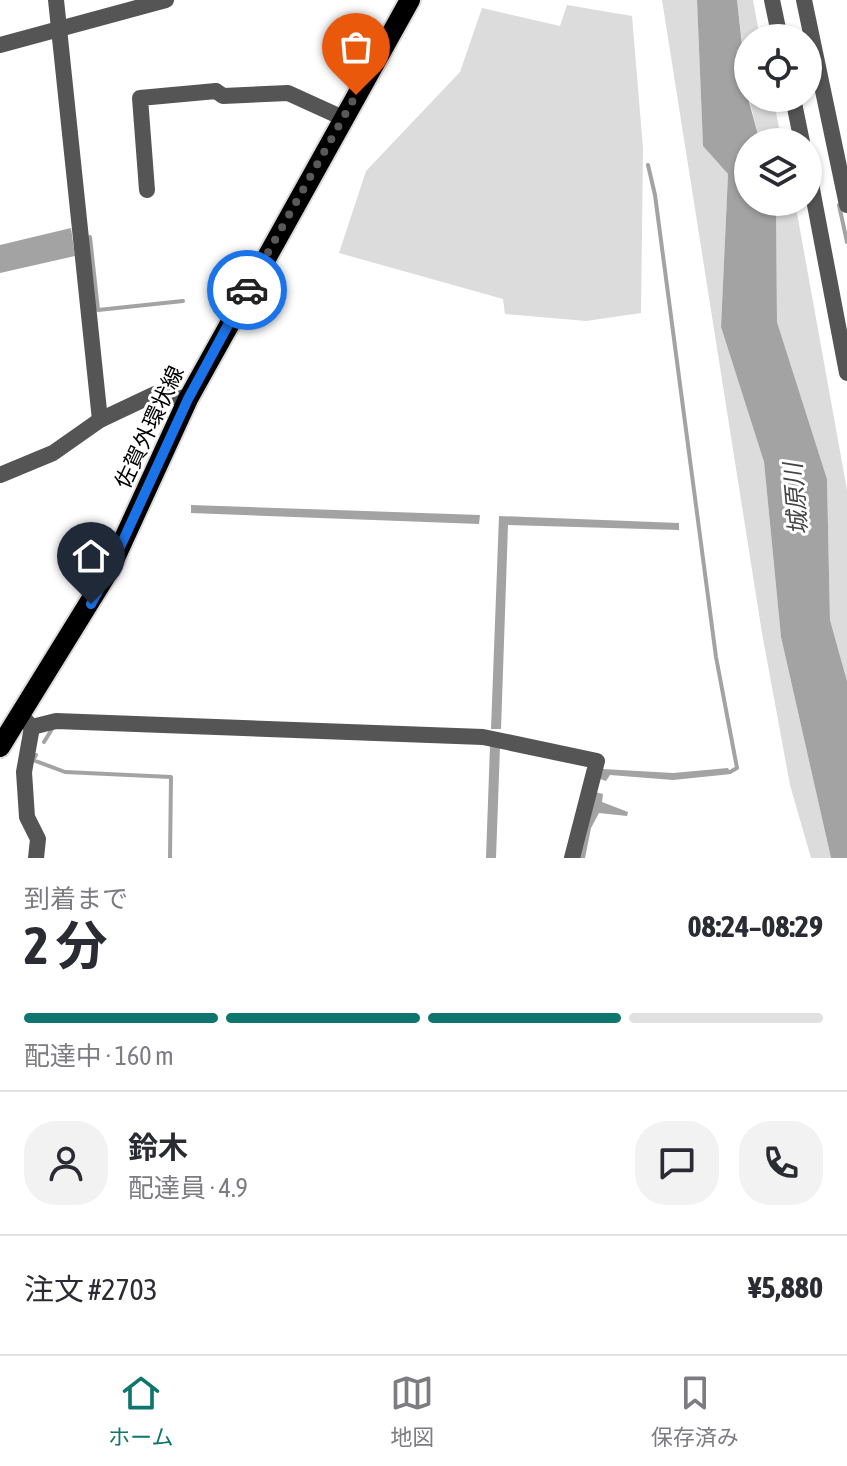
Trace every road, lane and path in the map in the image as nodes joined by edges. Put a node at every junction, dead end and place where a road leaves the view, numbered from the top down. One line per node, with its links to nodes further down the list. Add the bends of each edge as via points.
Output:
1 (56, 0): 7 (street)
2 (166, 0): 7 (street)
3 (410, 0): 9 (main road, 佐賀外環状線)
4 (772, 0): 6 (street)
5 (804, 0): 10 (street)
6 (777, 24)
7 (59, 27): 8 (street); 16 (street)
8 (0, 45)
9 (343, 118): 11 (street, via 288,93 223,96 216,91 140,98); 15 (main road, 佐賀外環状線)
10 (842, 156): 12 (street)
11 (147, 190)
12 (847, 205)
13 (817, 216): 14 (street)
14 (847, 373)
15 (188, 399): 16 (street, via 155,394); 18 (main road, 佐賀外環状線, via 110,569)
16 (100, 420): 17 (street, via 53,453)
17 (0, 475)
18 (26, 721): 19 (main road, 佐賀外環状線); 20 (street, via 27,817 38,839); 21 (street, via 483,737 597,761)
19 (0, 747)
20 (36, 858)
21 (572, 858)

